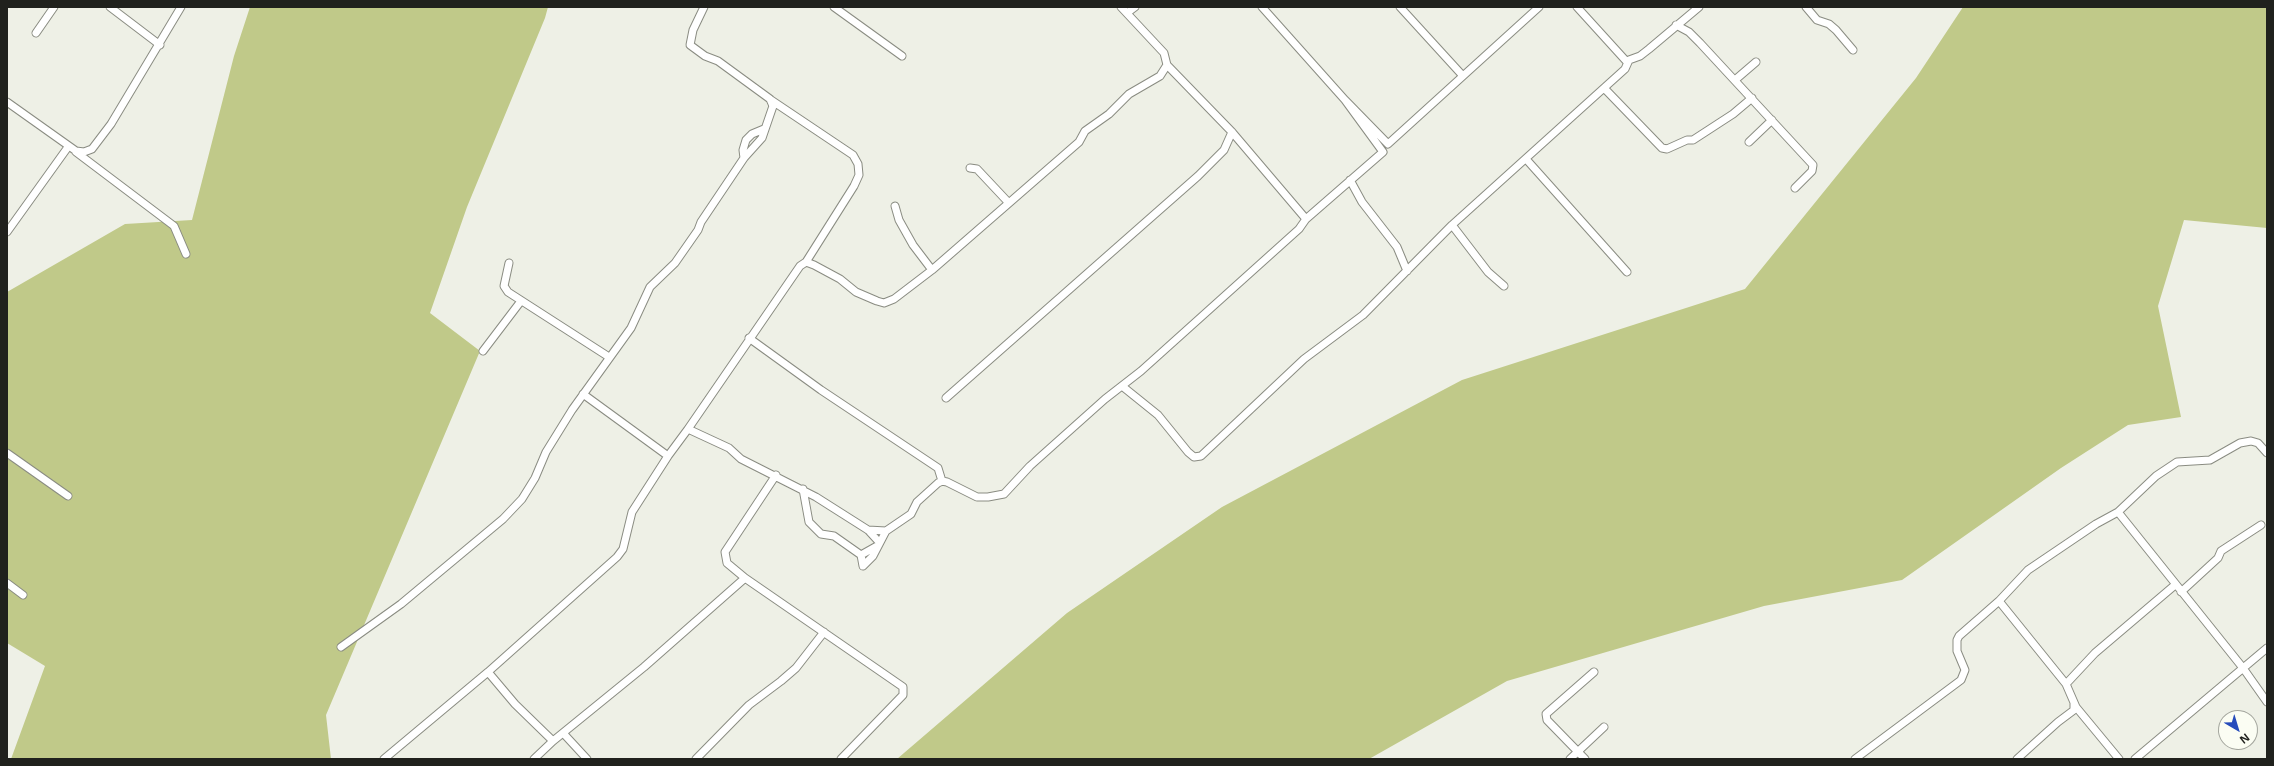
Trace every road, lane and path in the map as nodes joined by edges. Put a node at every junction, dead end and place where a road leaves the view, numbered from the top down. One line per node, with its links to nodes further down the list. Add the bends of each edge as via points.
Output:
1 (54, 7): 16 (street)
2 (110, 7): 17 (street)
3 (181, 7): 17 (street)
4 (704, 7): 27 (street, via 693,30 690,45 705,56 718,60)
5 (834, 7): 19 (street)
6 (1121, 7): 14 (street)
7 (1135, 7): 14 (street)
8 (1262, 7): 28 (street)
9 (1400, 7): 23 (street)
10 (1539, 7): 23 (street)
11 (1577, 7): 20 (street)
12 (1699, 7): 15 (street)
13 (1806, 7): 18 (street, via 1817,20 1829,24 1836,30)
14 (1127, 13): 22 (street, via 1164,54)
15 (1676, 25): 20 (street, via 1649,50); 24 (street, via 1689,32)
16 (36, 34)
17 (160, 45): 35 (street, via 111,124 92,149)
18 (1853, 50)
19 (902, 56)
20 (1627, 62): 25 (street, via 1625,69)
21 (1756, 62): 24 (street)
22 (1167, 65): 32 (street); 41 (street, via 1160,76 1129,94 1109,114 1084,131 1078,142)
23 (1463, 76): 28 (street, via 1388,144)
24 (1735, 80): 26 (street)
25 (1604, 88): 26 (street, via 1662,148 1667,149 1686,140 1693,140 1733,114); 37 (street)
26 (1752, 98): 30 (street)
27 (770, 99): 31 (street, via 774,106); 47 (street, via 853,155 858,164 859,175 854,186)
28 (1345, 100): 39 (street, via 1383,152)
29 (7, 102): 34 (street)
30 (1772, 120): 33 (street); 40 (street, via 1813,165 1812,171)
31 (764, 129): 36 (street, via 758,145); 36 (street, via 746,140)
32 (1232, 132): 43 (street); 59 (street, via 1224,150 1198,176)
33 (1749, 142)
34 (68, 147): 35 (street); 45 (street)
35 (76, 152): 46 (street, via 174,226)
36 (744, 158): 56 (street, via 675,263 650,287 631,328)
37 (1526, 159): 44 (street); 51 (street)
38 (970, 168): 41 (street, via 977,169)
39 (1350, 180): 43 (street); 50 (street, via 1362,202 1396,247)
40 (1795, 188)
41 (1008, 202): 49 (street)
42 (895, 206): 49 (street, via 899,220 913,245)
43 (1306, 219): 57 (street, via 1299,230)
44 (1452, 225): 50 (street); 52 (street, via 1488,272)
45 (7, 232)
46 (186, 254)
47 (806, 262): 49 (street, via 840,279 856,292 884,303 894,300); 54 (street, via 800,266)
48 (509, 263): 53 (street, via 504,286)
49 (932, 270)
50 (1407, 271): 57 (street, via 1363,315 1304,359 1201,456 1194,457 1188,452 1158,415)
51 (1627, 272)
52 (1504, 286)
53 (521, 301): 55 (street); 56 (street)
54 (749, 338): 60 (street); 65 (street, via 821,390 938,468)
55 (483, 351)
56 (608, 357): 58 (street)
57 (1122, 386): 65 (street, via 1030,466 1004,494 977,497)
58 (583, 394): 63 (street); 81 (street, via 546,452 535,478 522,499 401,604)
59 (946, 398)
60 (688, 429): 63 (street); 64 (street, via 729,448 741,459)
61 (7, 453): 67 (street)
62 (2267, 453): 68 (street, via 2258,443 2251,441 2240,443 2210,460 2177,462 2156,476)
63 (668, 456): 84 (street, via 632,512 625,545 617,557)
64 (776, 476): 66 (street); 74 (street, via 725,552 727,563)
65 (942, 481): 71 (street, via 917,502 911,514)
66 (803, 489): 70 (street); 73 (street, via 809,522 820,534 834,536)
67 (68, 496)
68 (2118, 512): 76 (street); 79 (street, via 2028,570)
69 (2261, 525): 77 (street, via 2221,551 2218,558)
70 (868, 530): 71 (street); 72 (street)
71 (886, 531): 72 (street)
72 (878, 544): 73 (street); 73 (street, via 869,562 863,566)
73 (861, 555)
74 (745, 578): 80 (street); 90 (street, via 644,667)
75 (7, 583): 78 (street)
76 (2175, 585): 77 (street); 86 (street, via 2095,653)
77 (2181, 592): 83 (street)
78 (23, 595)
79 (1999, 601): 86 (street); 100 (street, via 1957,640 1965,670 1961,680)
80 (824, 632): 96 (street, via 796,668 749,705); 97 (street, via 905,690)
81 (341, 647)
82 (2267, 648): 83 (street)
83 (2243, 668): 87 (street); 103 (street)
84 (488, 672): 91 (street, via 515,704); 93 (street)
85 (1594, 672): 92 (street, via 1546,714 1547,720)
86 (2066, 684): 88 (street)
87 (2267, 702)
88 (2074, 703): 101 (street, via 2074,710); 102 (street)
89 (1604, 727): 92 (street)
90 (563, 733): 91 (street); 95 (street)
91 (553, 741): 94 (street)
92 (1577, 753): 98 (street); 99 (street)
93 (384, 759)
94 (534, 759)
95 (587, 759)
96 (696, 759)
97 (841, 759)
98 (1570, 759)
99 (1585, 759)
100 (1855, 759)
101 (2018, 759)
102 (2119, 759)
103 (2135, 759)

